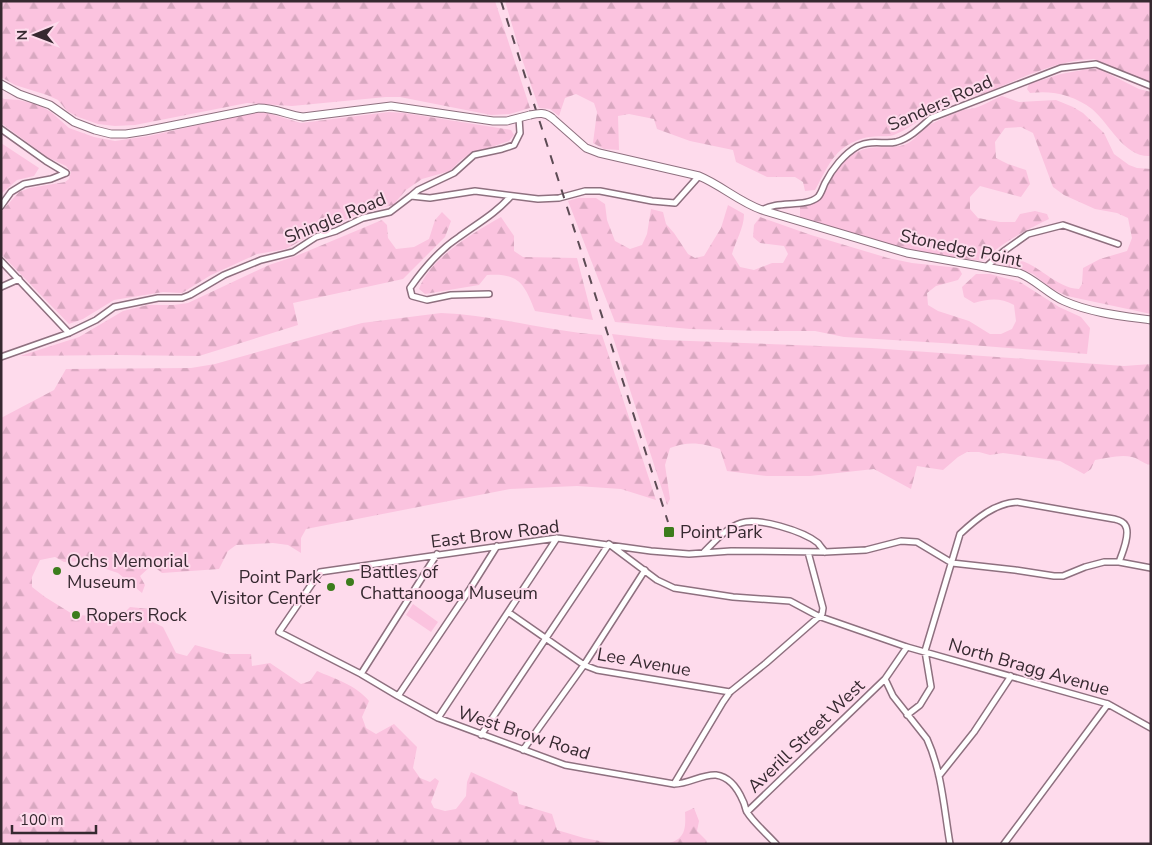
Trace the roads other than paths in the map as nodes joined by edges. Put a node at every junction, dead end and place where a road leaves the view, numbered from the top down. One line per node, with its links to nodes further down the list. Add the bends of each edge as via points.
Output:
1 (2, 86): 3 (main road, via 43,101 84,127 118,135 259,108 303,117 390,106 494,121)
2 (1151, 86): 9 (street, Sanders Road, via 1096,64 1061,68 931,118 915,133 895,142 876,141 859,146 835,168 818,197)
3 (519, 118): 5 (main road, Stonedge Point, bridge, via 547,114 586,148); 6 (street, via 520,133 514,145 474,155 454,174)
4 (1, 129): 8 (street, via 66,173 24,184 11,192)
5 (699, 176): 7 (street, Shingle Road, via 675,203 584,190 559,198); 9 (main road, Stonedge Point, via 743,203)
6 (411, 196): 7 (street, Shingle Road, via 430,198 475,191); 17 (street, Shingle Road, via 390,212 363,218 316,237 293,252 261,260 224,275 190,295 114,307)
7 (511, 196): 15 (street, via 483,222 434,257 410,288 412,296 427,300 452,295)
8 (1, 206)
9 (762, 210): 12 (main road, Stonedge Point, via 907,253)
10 (1118, 244): 12 (street, via 1063,225 1028,234)
11 (1, 262): 13 (street)
12 (986, 267): 16 (main road, Stonedge Point, via 1025,276 1051,294 1082,307)
13 (19, 279): 14 (street); 17 (street)
14 (1, 287)
15 (489, 294)
16 (1151, 320)
17 (69, 333): 18 (street, Shingle Road)
18 (1, 357)
19 (557, 538): 20 (street, East Brow Road); 21 (street, East Brow Road); 30 (street)
20 (609, 544): 22 (street, East Brow Road, via 651,551); 29 (street); 33 (street)
21 (496, 546): 25 (street, East Brow Road); 41 (street)
22 (704, 552): 23 (street, East Brow Road); 24 (street, via 732,527 747,521 758,521 805,536)
23 (808, 552): 24 (street, East Brow Road); 31 (street, via 823,608)
24 (825, 552): 27 (street, East Brow Road, via 866,550 910,541)
25 (437, 554): 32 (street, East Brow Road, via 320,572); 37 (street)
26 (1119, 562): 27 (street, East Brow Road, via 1104,562 1059,576); 27 (street, via 1126,535 1123,522 1017,502 1002,503 960,534); 28 (street, East Brow Road)
27 (952, 563): 35 (street)
28 (1151, 568)
29 (645, 570): 31 (street, via 674,588 790,601); 36 (street)
30 (508, 612): 33 (street, Lee Avenue); 44 (street)
31 (818, 616): 34 (street); 40 (street)
32 (279, 632): 37 (street, West Brow Road)
33 (545, 638): 36 (street, Lee Avenue); 46 (street)
34 (908, 647): 35 (street, North Bragg Avenue); 39 (street, Averill Street West)
35 (925, 651): 38 (street, North Bragg Avenue); 43 (street, via 931,687 920,705)
36 (584, 665): 40 (street, Lee Avenue, via 604,672); 47 (street)
37 (361, 674): 41 (street, West Brow Road)
38 (1011, 676): 42 (street, North Bragg Avenue); 48 (street)
39 (885, 679): 43 (street); 50 (street, Averill Street West)
40 (730, 692): 49 (street)
41 (398, 696): 44 (street, West Brow Road)
42 (1108, 704): 45 (street, North Bragg Avenue); 53 (street)
43 (907, 715): 48 (street, via 927,739)
44 (438, 718): 46 (street, West Brow Road)
45 (1151, 728)
46 (481, 735): 47 (street, West Brow Road)
47 (523, 750): 49 (street, West Brow Road, via 572,767)
48 (940, 776): 52 (street)
49 (674, 784): 50 (street, West Brow Road, via 707,776 726,778 739,793)
50 (747, 812): 51 (street, West Brow Road)
51 (776, 844)
52 (950, 844)
53 (1004, 844)

